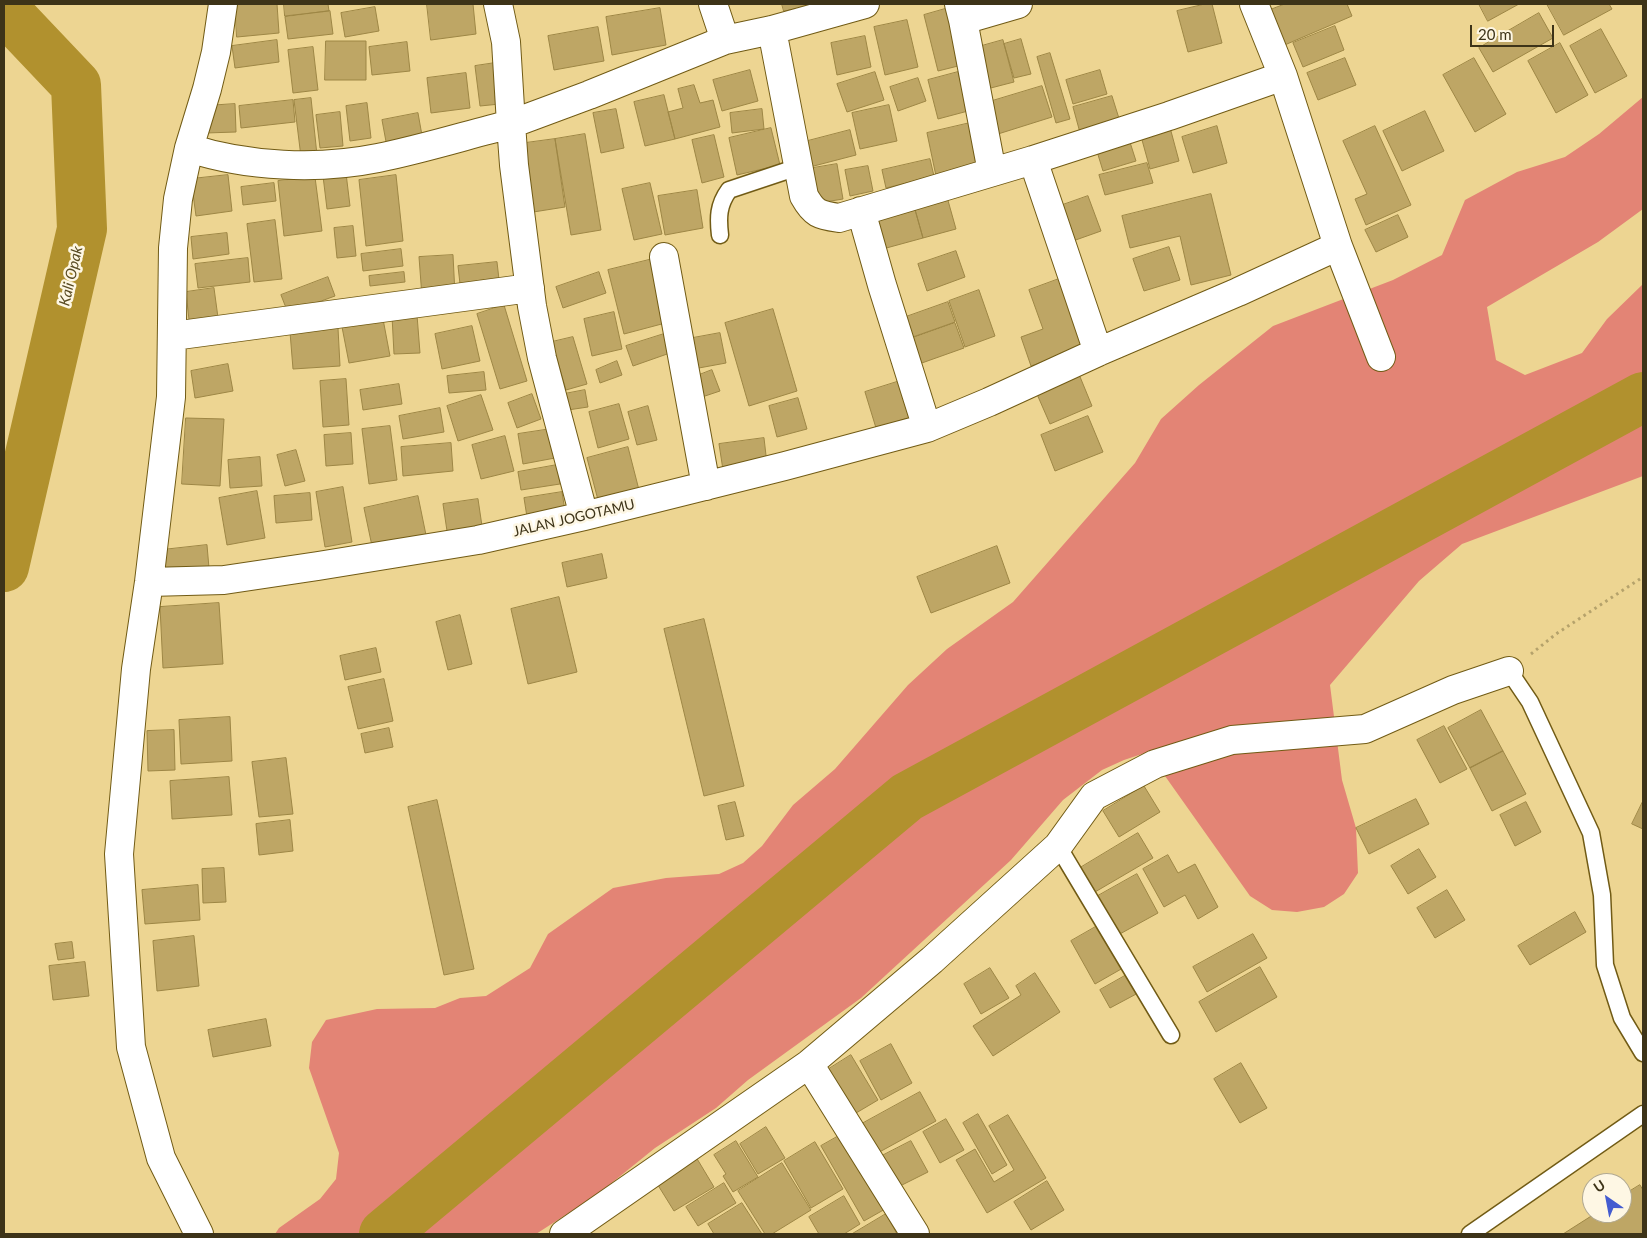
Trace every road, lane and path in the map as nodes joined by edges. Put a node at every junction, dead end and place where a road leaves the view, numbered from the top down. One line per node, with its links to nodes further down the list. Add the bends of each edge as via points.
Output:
1 (223, 4): 12 (street, via 216,52)
2 (498, 4): 11 (street, via 506,42)
3 (713, 4): 9 (street)
4 (865, 4): 8 (street)
5 (1018, 4): 7 (street)
6 (1254, 4): 10 (street)
7 (961, 12): 15 (street)
8 (772, 30): 9 (street); 14 (street)
9 (725, 40): 11 (street)
10 (1283, 76): 13 (street); 18 (street)
11 (511, 124): 12 (street, via 378,158 345,163 248,161); 20 (street)
12 (189, 148): 21 (street, via 178,199 173,248)
13 (1033, 160): 15 (street); 22 (street)
14 (798, 168): 16 (street, via 804,196 819,215 839,218); 17 (lane, via 729,190 720,206)
15 (992, 172): 16 (street)
16 (861, 211): 24 (street)
17 (720, 235)
18 (1338, 246): 22 (street, JALAN JOGOTAMU); 23 (street)
19 (664, 257): 25 (street)
20 (530, 288): 21 (street); 26 (street, via 542,358)
21 (173, 336): 28 (street, via 171,397)
22 (1098, 352): 24 (street, JALAN JOGOTAMU)
23 (1381, 357)
24 (927, 428): 25 (street, JALAN JOGOTAMU)
25 (706, 486): 26 (street, JALAN JOGOTAMU)
26 (584, 516): 28 (street, JALAN JOGOTAMU, via 478,540 318,566 224,580)
27 (1643, 577): 29 (path, via 1556,634)
28 (149, 582): 35 (street, via 136,669 120,854 131,1047 161,1158)
29 (1509, 672): 30 (street, via 1453,690 1364,729 1232,740 1155,764 1094,796); 32 (lane, via 1530,702 1591,833 1602,894 1605,965 1622,1018)
30 (1058, 846): 31 (lane); 33 (street, via 932,960)
31 (1171, 1035)
32 (1643, 1053)
33 (809, 1064): 36 (street); 37 (street)
34 (1643, 1114): 38 (lane)
35 (199, 1234)
36 (564, 1234)
37 (915, 1234)
38 (1470, 1234)

